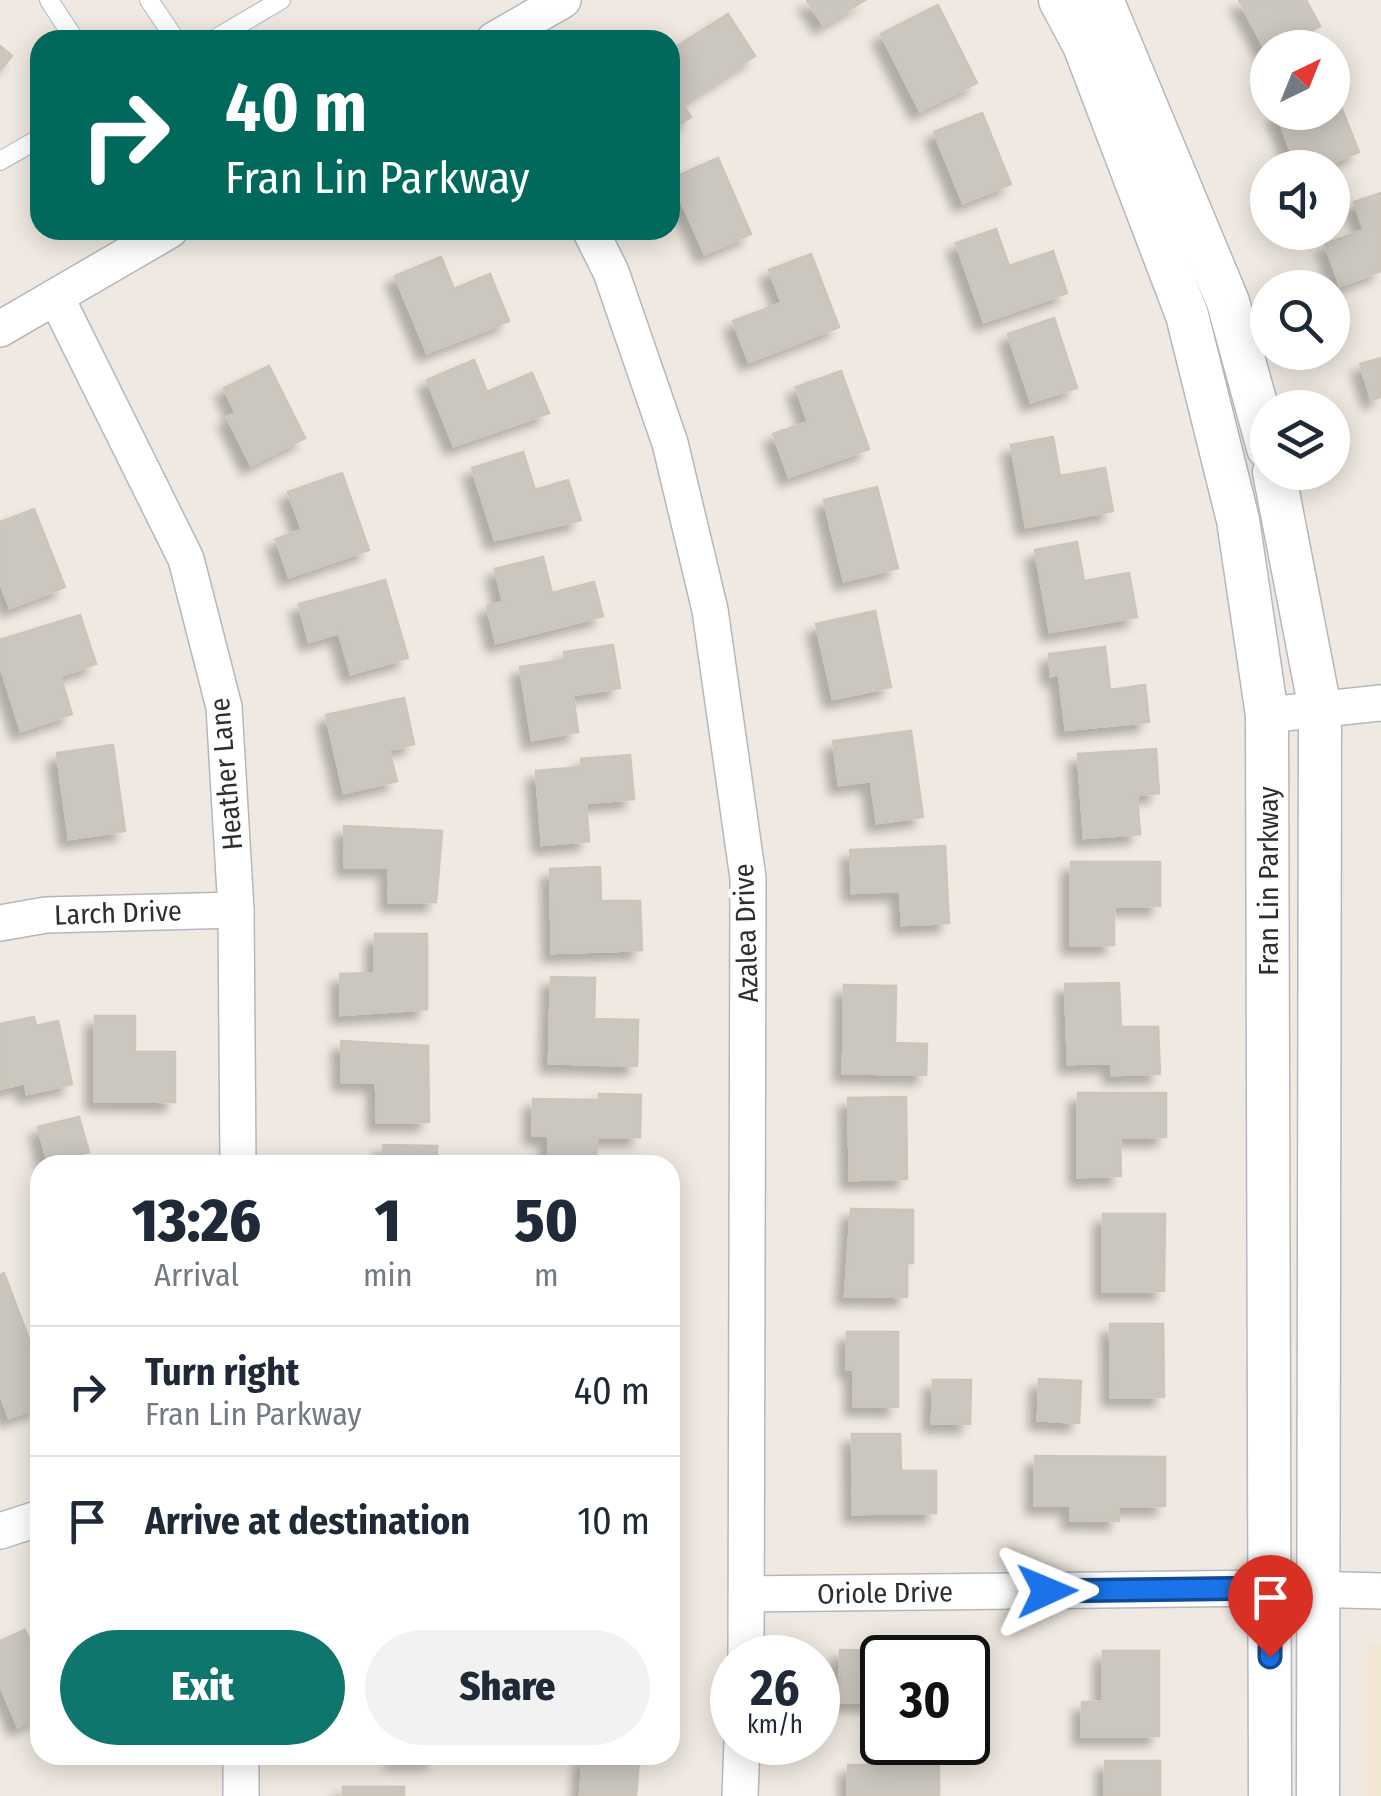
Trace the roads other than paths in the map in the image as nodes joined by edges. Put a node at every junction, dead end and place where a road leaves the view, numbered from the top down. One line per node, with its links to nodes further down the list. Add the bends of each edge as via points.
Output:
1 (49, 0): 7 (lane)
2 (148, 0): 8 (lane)
3 (281, 0): 9 (lane)
4 (563, 0): 10 (street)
5 (1060, 0): 21 (street, Fran Lin Parkway, via 1084,45 1187,316 1238,520)
6 (1102, 0): 17 (street, via 1228,302)
7 (68, 30)
8 (169, 30)
9 (230, 30)
10 (511, 30)
11 (30, 144): 12 (lane)
12 (0, 161)
13 (153, 240): 15 (street)
14 (595, 240): 30 (street, Azalea Drive, via 670,443 710,610 748,878)
15 (56, 297): 16 (street); 22 (street, Heather Lane, via 186,559 224,707)
16 (0, 328)
17 (1252, 390)
18 (1277, 490): 20 (street, Fran Lin Parkway)
19 (1381, 703): 20 (street)
20 (1320, 709): 21 (street); 28 (street, Fran Lin Parkway)
21 (1267, 714): 27 (street, Fran Lin Parkway)
22 (236, 910): 23 (street, Larch Drive, via 46,914); 24 (street, Heather Lane)
23 (0, 924)
24 (238, 1155)
25 (30, 1521): 26 (street)
26 (0, 1531)
27 (1270, 1588): 28 (street, Oriole Drive); 30 (street, Oriole Drive); 36 (street, Fran Lin Parkway)
28 (1318, 1590): 29 (street, Oriole Drive); 37 (street, Fran Lin Parkway)
29 (1381, 1591)
30 (750, 1594): 31 (street, Azalea Drive)
31 (747, 1635)
32 (240, 1765): 34 (street)
33 (741, 1765): 35 (street)
34 (240, 1796)
35 (740, 1796)
36 (1270, 1796)
37 (1318, 1796)

